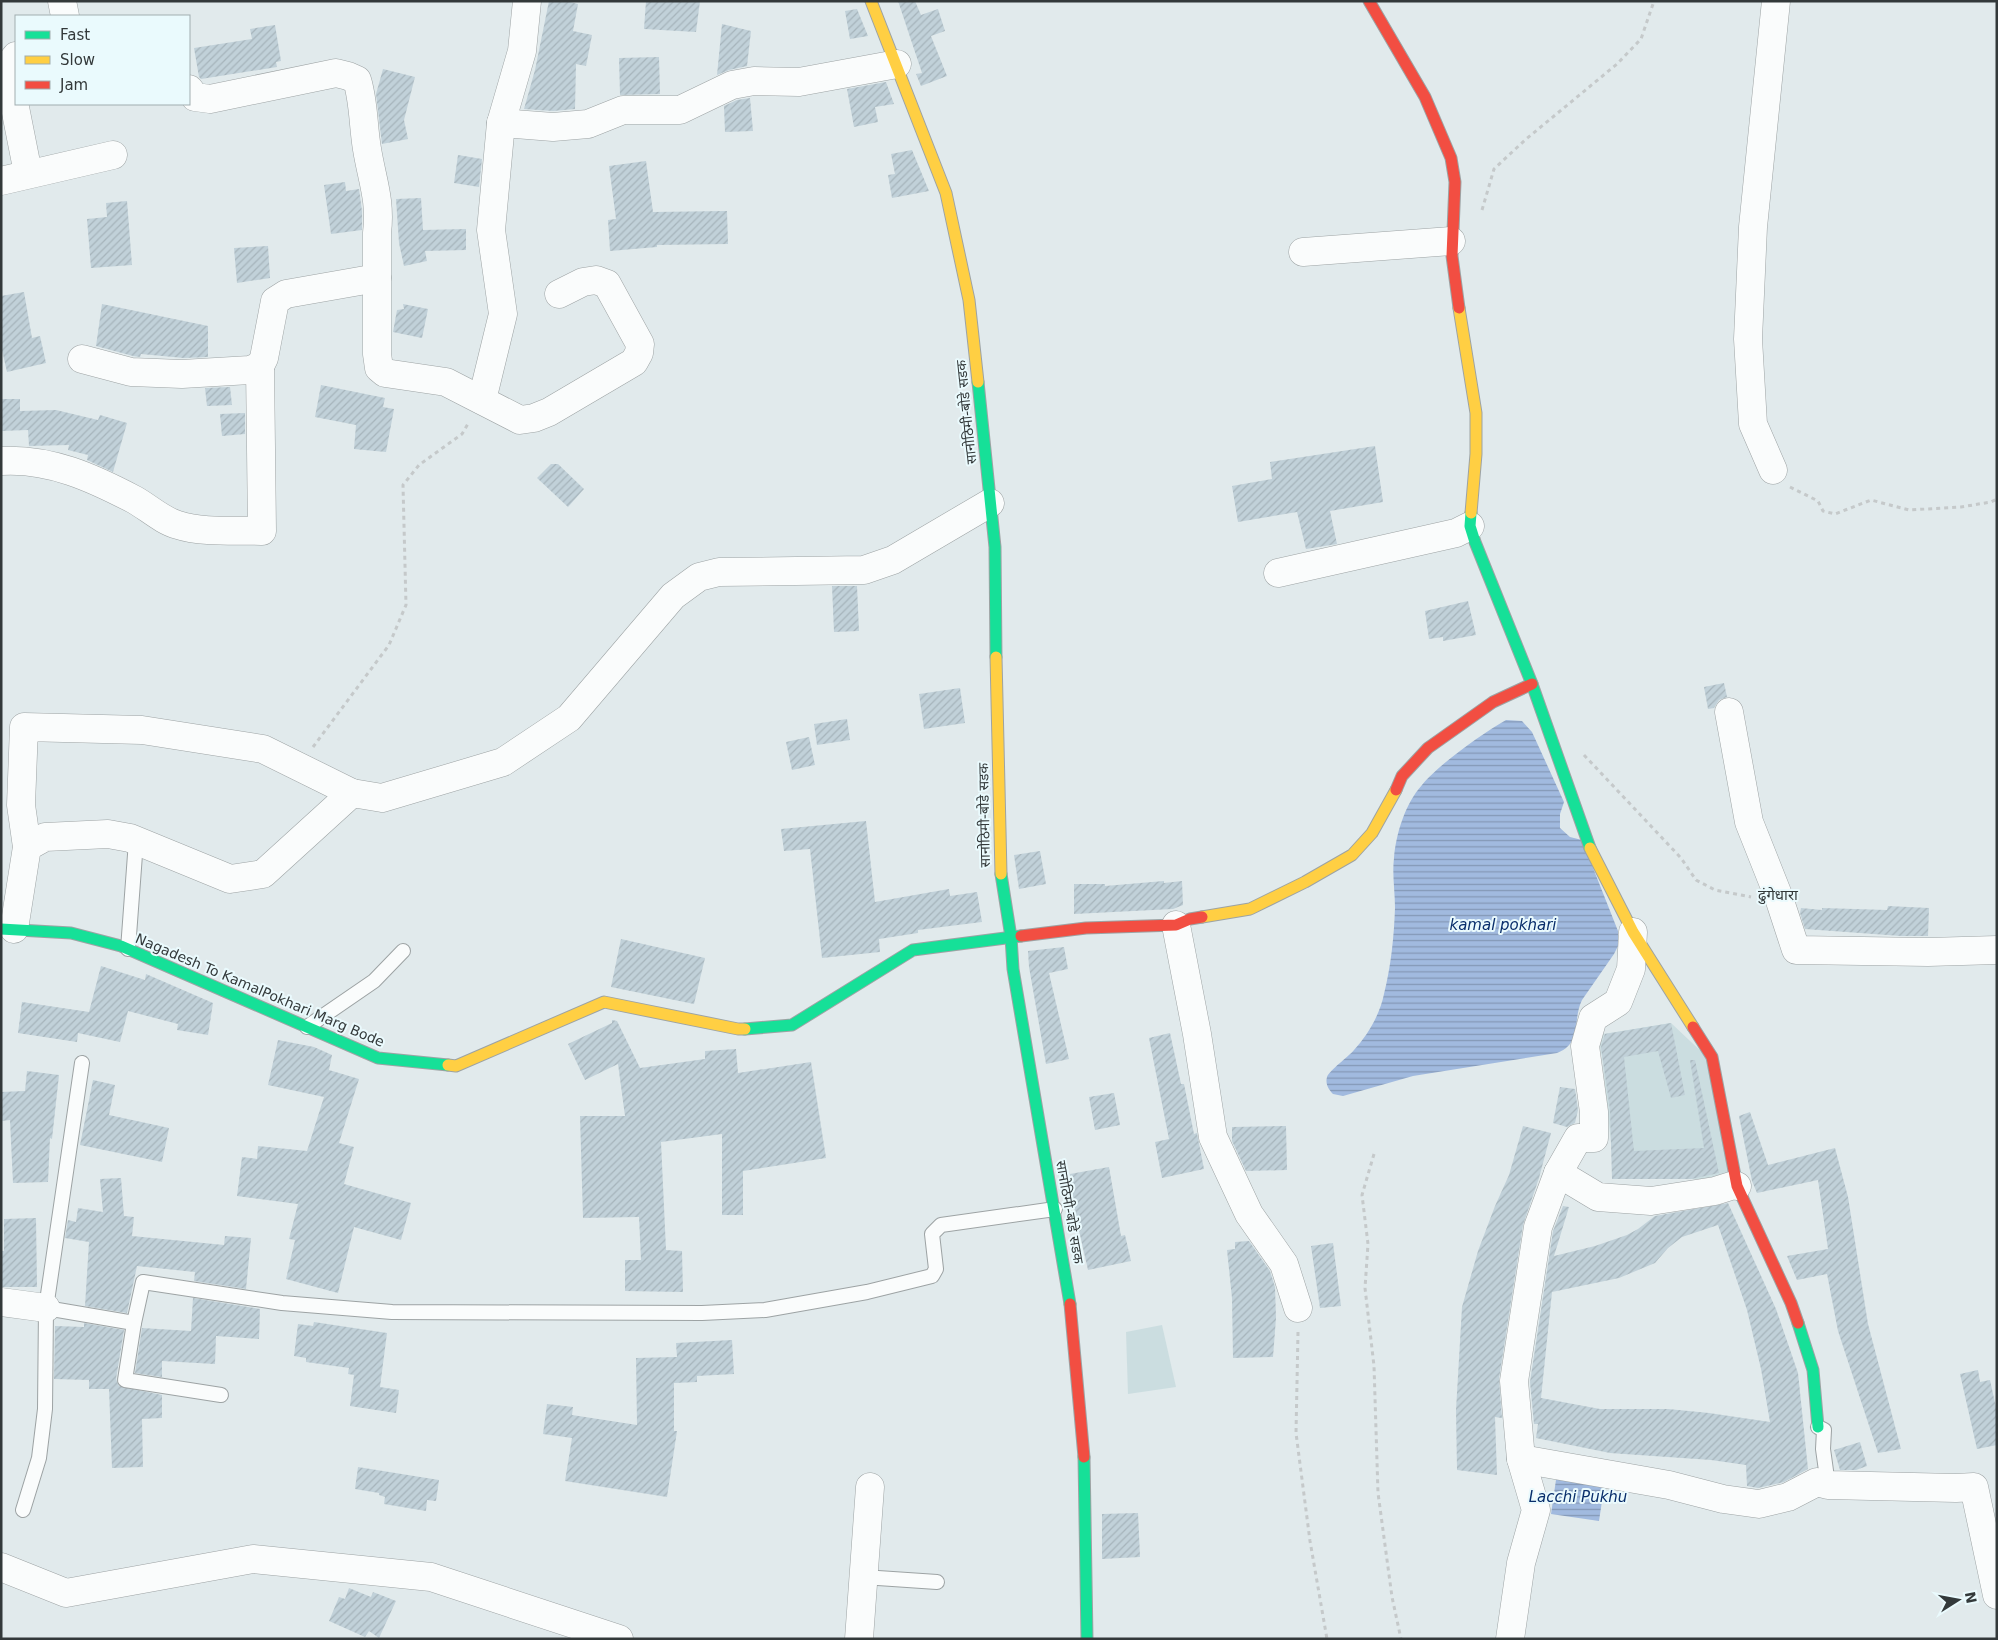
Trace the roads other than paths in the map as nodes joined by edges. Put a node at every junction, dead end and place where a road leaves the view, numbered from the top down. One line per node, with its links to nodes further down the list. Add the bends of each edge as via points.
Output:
1 (62, 1): 6 (street)
2 (528, 1): 10 (street, via 522,51)
3 (871, 1): 8 (street, सानोठिमी-बोडे सडक)
4 (1369, 1): 14 (street, via 1442,130 1452,161 1454,183)
5 (1776, 1): 22 (street, via 1754,227 1748,340 1753,424)
6 (65, 15)
7 (15, 57): 12 (street, via 7,67)
8 (897, 64): 10 (street, via 799,82 754,81 732,85 680,110 623,110 588,124 553,127); 23 (street, सानोठिमी-बोडे सडक, via 946,193 970,300)
9 (190, 90): 16 (street, via 195,97 210,99 336,73 357,80 379,212)
10 (501, 123): 20 (street, via 491,230 503,314)
11 (113, 155): 12 (street)
12 (28, 173): 13 (street)
13 (1, 181)
14 (1451, 241): 15 (street); 24 (street, via 1476,414)
15 (1302, 252)
16 (377, 278): 19 (street, via 281,297 276,301); 20 (street, via 379,368 393,376 446,382)
17 (560, 294): 20 (street, via 583,282 596,280 608,284 640,344 634,362 534,418 520,420)
18 (82, 360): 19 (street, via 131,372 182,374 250,370)
19 (260, 366): 21 (street, via 262,531 198,529 178,525 81,473 25,461)
20 (482, 400)
21 (1, 462)
22 (1773, 470)
23 (990, 503): 28 (street, via 893,560 864,570 719,572 699,577 673,596 569,718 503,762 382,798); 34 (street, सानोठिमी-बोडे सडक, via 996,547 999,865)
24 (1470, 526): 25 (street, via 1456,533); 26 (street, via 1488,579)
25 (1278, 574)
26 (1532, 684): 31 (street, Nagadesh To KamalPokhari Marg Bode, via 1494,702 1428,748 1402,776 1372,833 1352,855 1250,909 1190,919); 33 (street, via 1586,841)
27 (1729, 712): 36 (street, via 1750,822 1796,950)
28 (352, 793): 29 (street, via 263,874 230,879); 30 (street, via 264,749 142,730 24,727 21,805)
29 (136, 841): 30 (street, via 108,834 45,837); 35 (lane)
30 (27, 847): 32 (street)
31 (1176, 925): 34 (street, Nagadesh To KamalPokhari Marg Bode, via 1086,928); 45 (street, via 1213,1137 1249,1214 1284,1264)
32 (8, 929): 35 (street, Nagadesh To KamalPokhari Marg Bode, via 72,933)
33 (1633, 932): 40 (street, via 1631,969 1618,1002 1593,1018 1585,1046 1594,1112 1594,1138 1578,1138); 41 (street, via 1712,1057)
34 (1011, 936): 38 (street, Nagadesh To KamalPokhari Marg Bode, via 913,950 792,1025 738,1030 604,1002 456,1066 378,1058); 42 (street, सानोठिमी-बोडे सडक)
35 (128, 949): 38 (street, Nagadesh To KamalPokhari Marg Bode)
36 (1997, 950)
37 (403, 951): 38 (lane, via 374,980)
38 (307, 1027)
39 (82, 1063): 44 (lane)
40 (1558, 1174): 41 (street, via 1598,1197 1650,1201); 49 (street, via 1538,1227 1514,1380)
41 (1737, 1186): 48 (street, via 1791,1303 1813,1370)
42 (1055, 1209): 46 (lane, via 941,1225 932,1234 936,1269 932,1276 867,1292 765,1310 702,1313 392,1312 282,1303 143,1282); 59 (street, सानोठिमी-बोडे सडक, via 1073,1321 1086,1476)
43 (1, 1302): 44 (street)
44 (46, 1308): 46 (lane); 52 (lane, via 45,1409 40,1458)
45 (1298, 1308)
46 (134, 1323): 47 (lane, via 125,1380)
47 (221, 1395)
48 (1818, 1427): 50 (lane, via 1824,1430)
49 (1522, 1459): 50 (street, via 1759,1504 1788,1497 1817,1482); 60 (street, via 1536,1510 1521,1563)
50 (1828, 1485): 56 (street, via 1974,1487)
51 (870, 1487): 54 (street)
52 (23, 1510)
53 (1, 1567): 57 (street, via 66,1593 254,1559 431,1577)
54 (863, 1577): 55 (lane); 58 (street)
55 (937, 1582)
56 (1997, 1594)
57 (619, 1639)
58 (859, 1639)
59 (1087, 1639)
60 (1510, 1639)

